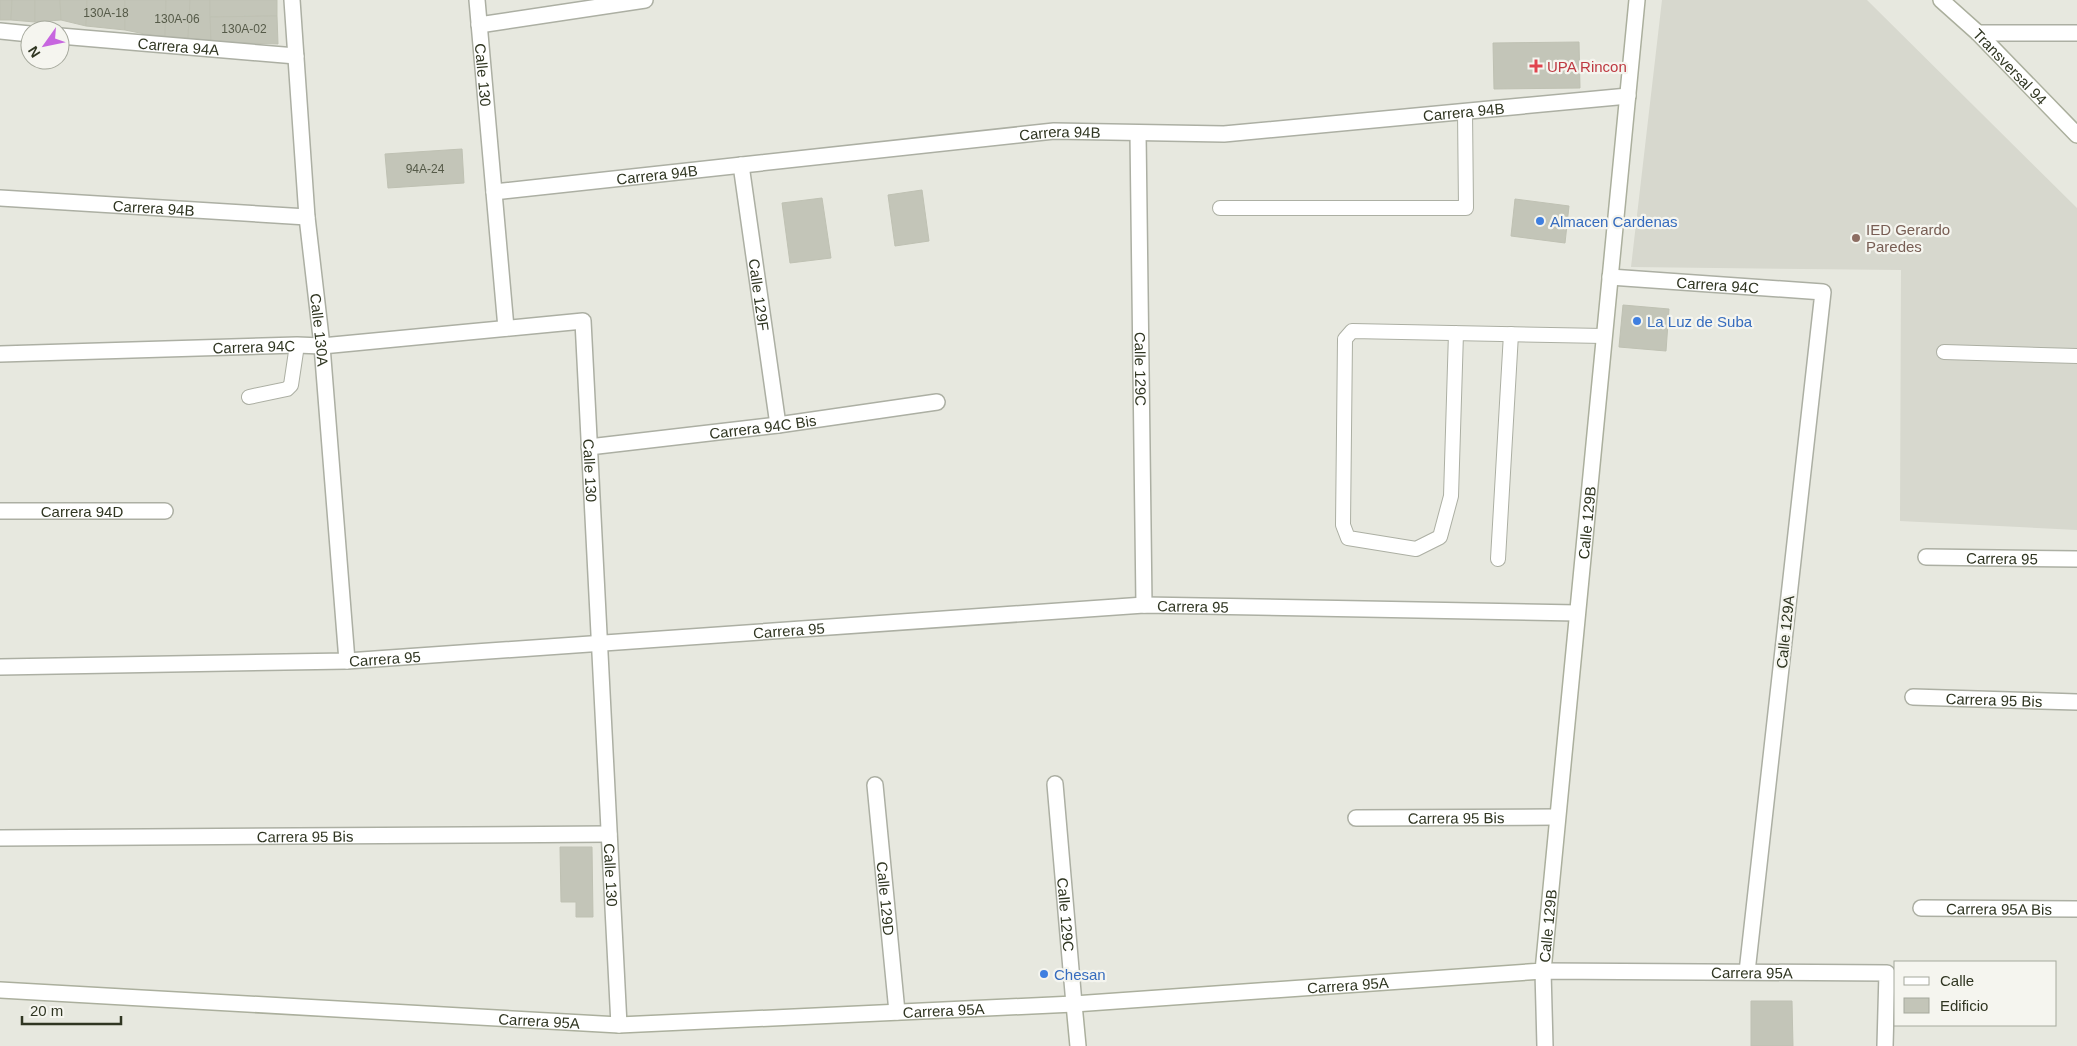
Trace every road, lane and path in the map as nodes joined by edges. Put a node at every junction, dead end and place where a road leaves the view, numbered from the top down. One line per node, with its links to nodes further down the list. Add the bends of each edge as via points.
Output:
1 (292, 0): 12 (street, Calle 130A)
2 (477, 0): 6 (street, Calle 130)
3 (645, 0): 6 (street)
4 (1637, 0): 13 (street, Calle 129B)
5 (1941, 0): 9 (street, Transversal 94)
6 (479, 25): 18 (street, Calle 130)
7 (0, 31): 8 (street)
8 (20, 33)
9 (1978, 33): 10 (street); 16 (street, Transversal 94)
10 (2077, 33)
11 (70, 37): 12 (street, Carrera 94A)
12 (296, 56): 21 (street, Calle 130A)
13 (1628, 96): 14 (street, Carrera 94B); 22 (street, Calle 129B)
14 (1466, 112): 15 (street, Carrera 94B, via 1224,134); 20 (lane, via 1466,208)
15 (1138, 133): 17 (street, Carrera 94B, via 1054,131); 42 (street, Calle 129C)
16 (2077, 136)
17 (740, 165): 18 (street, Carrera 94B); 35 (street, Calle 129F)
18 (494, 192): 24 (street, Calle 130)
19 (0, 198): 21 (street, Carrera 94B)
20 (1220, 208)
21 (307, 217): 29 (street, Calle 130A)
22 (1610, 277): 23 (street, Carrera 94C); 27 (street, Calle 129B)
23 (1823, 292): 58 (street, Calle 129A)
24 (506, 328): 29 (street, Carrera 94C); 36 (street, Calle 130, via 583,321)
25 (1456, 333): 25 (lane, via 1451,496 1440,537 1416,549 1348,538 1343,525 1344,339 1352,331); 26 (lane)
26 (1510, 334): 27 (lane); 40 (lane)
27 (1604, 336): 43 (street, Calle 129B)
28 (297, 345): 29 (street, Carrera 94C); 31 (street, Carrera 94C); 33 (lane, via 292,385 288,389)
29 (322, 346): 45 (street, Calle 130A)
30 (1944, 352): 32 (lane)
31 (0, 354)
32 (2077, 356)
33 (249, 397)
34 (937, 402): 35 (street, Carrera 94C Bis)
35 (778, 425): 36 (street, Carrera 94C Bis)
36 (589, 447): 44 (street, Calle 130)
37 (0, 511): 38 (street, Carrera 94D)
38 (165, 511)
39 (1926, 557): 41 (street, Carrera 95)
40 (1498, 558)
41 (2077, 559)
42 (1144, 605): 43 (street, Carrera 95); 44 (street, Carrera 95)
43 (1577, 613): 51 (street, Calle 129B)
44 (599, 643): 45 (street, Carrera 95); 53 (street, Calle 130)
45 (347, 661): 46 (street, Carrera 95)
46 (0, 667)
47 (1912, 697): 48 (street, Carrera 95 Bis)
48 (2077, 702)
49 (1055, 784): 60 (street, Calle 129C)
50 (875, 785): 61 (street, Calle 129D)
51 (1557, 817): 52 (street, Carrera 95 Bis); 57 (street, Calle 129B)
52 (1356, 818)
53 (610, 834): 54 (street, Carrera 95 Bis); 62 (street, Calle 130)
54 (0, 838)
55 (1921, 908): 56 (street, Carrera 95A Bis)
56 (2077, 909)
57 (1543, 971): 58 (street, Carrera 95A); 60 (street, Carrera 95A); 64 (street, Calle 129B)
58 (1747, 972): 65 (street, Carrera 95A, via 1887,973)
59 (0, 990): 62 (street, Carrera 95A)
60 (1074, 1004): 61 (street, Carrera 95A); 63 (street, Calle 129C)
61 (897, 1012): 62 (street, Carrera 95A)
62 (619, 1025)
63 (1078, 1046)
64 (1545, 1046)
65 (1885, 1046)

